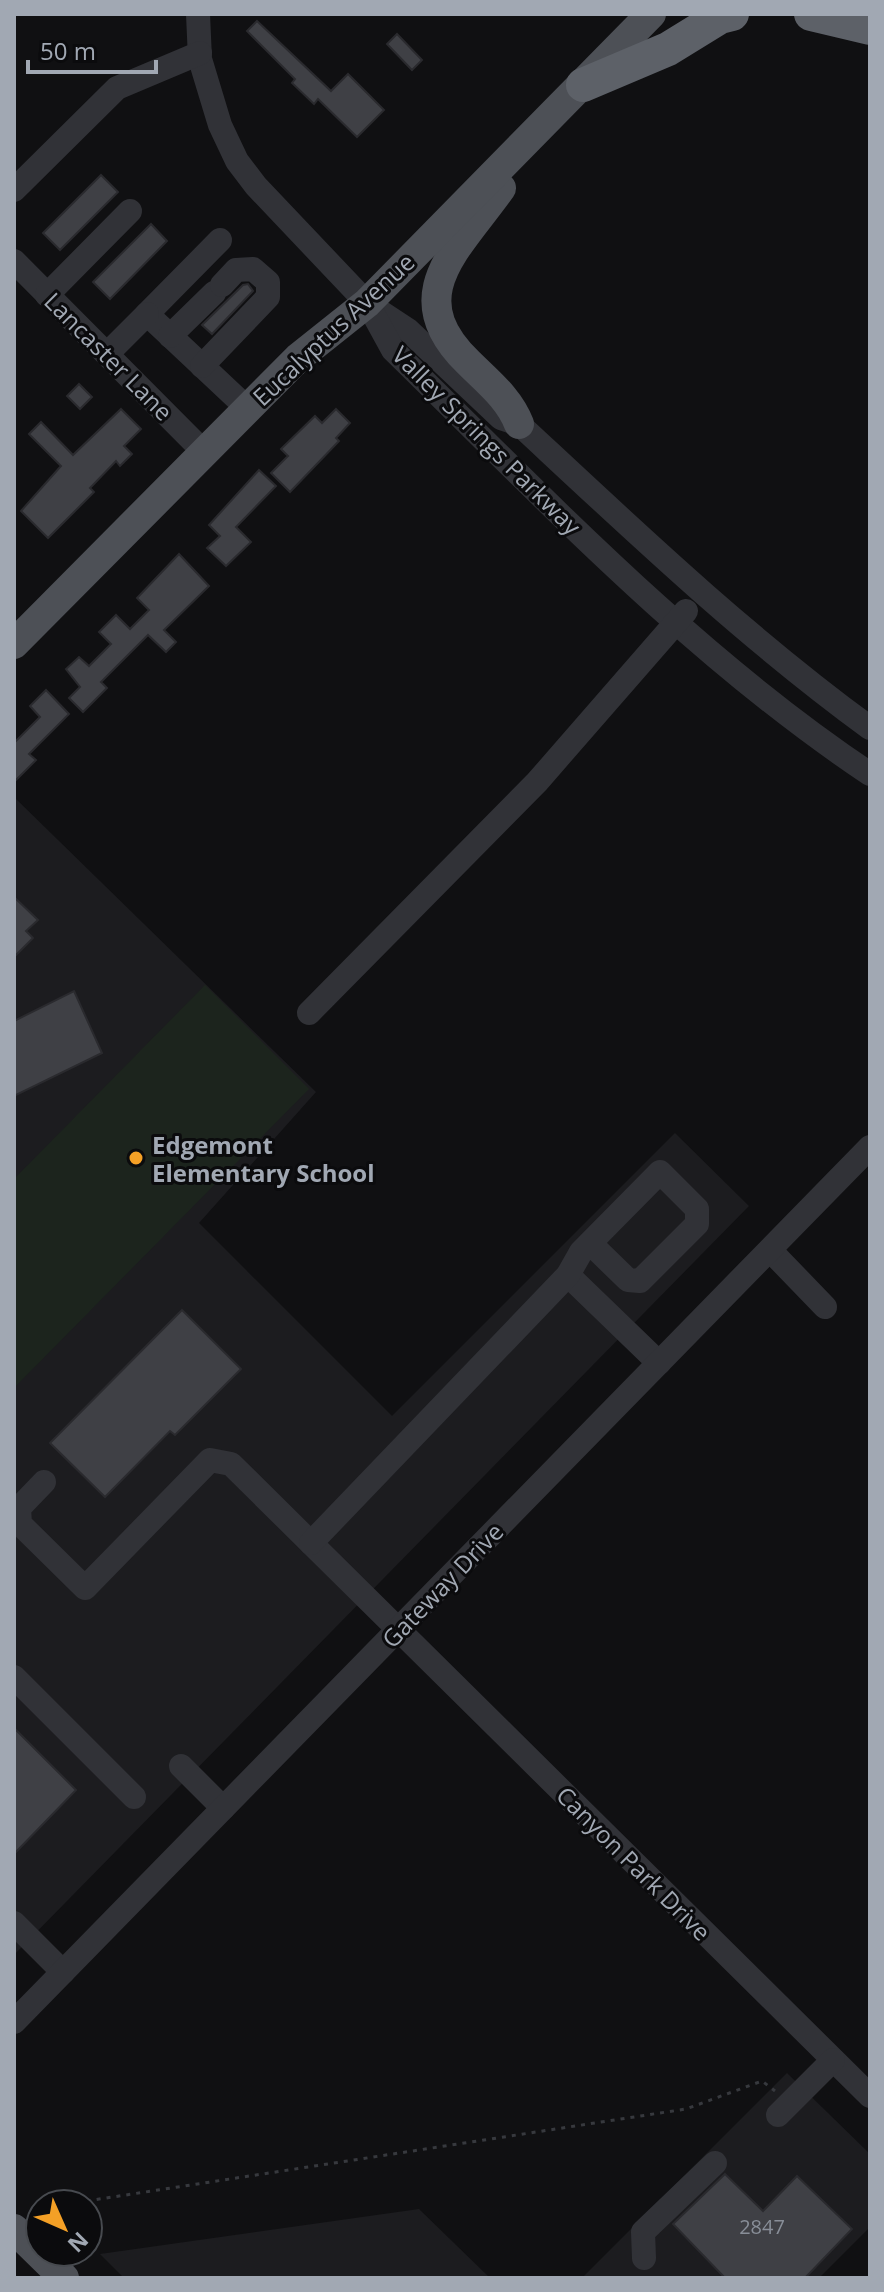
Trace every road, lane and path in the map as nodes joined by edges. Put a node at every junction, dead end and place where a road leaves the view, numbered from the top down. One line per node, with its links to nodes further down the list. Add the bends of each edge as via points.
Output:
1 (198, 14): 6 (street)
2 (651, 14): 7 (main road, Eucalyptus Avenue)
3 (732, 14): 7 (highway, via 668,49)
4 (811, 14): 5 (highway)
5 (870, 28)
6 (200, 53): 9 (street, via 117,88); 14 (street, via 220,125 237,161 276,211)
7 (583, 85): 8 (main road, Eucalyptus Avenue)
8 (547, 120): 14 (main road, Eucalyptus Avenue); 20 (main road, via 442,272 435,297 444,334 512,405)
9 (14, 190)
10 (130, 211): 13 (street)
11 (220, 240): 15 (street)
12 (14, 261): 13 (street, Lancaster Lane)
13 (47, 295): 17 (street, Lancaster Lane)
14 (367, 303): 19 (main road, Eucalyptus Avenue, via 298,358); 20 (street, Valley Springs Parkway, via 408,330 501,418); 23 (street, Valley Springs Parkway, via 393,350)
15 (147, 314): 16 (street); 17 (street)
16 (170, 336): 18 (street); 18 (street, via 236,270 253,269 268,282 268,297)
17 (107, 354): 21 (street, Lancaster Lane)
18 (202, 366): 19 (street)
19 (247, 408): 21 (main road, Eucalyptus Avenue)
20 (519, 424): 22 (street, Valley Springs Parkway)
21 (203, 451): 24 (main road, Eucalyptus Avenue)
22 (700, 594): 23 (street); 25 (street, Valley Springs Parkway)
23 (676, 621): 26 (street, Valley Springs Parkway, via 786,714); 27 (street, via 537,782)
24 (14, 644)
25 (870, 728)
26 (870, 774)
27 (309, 1013)
28 (870, 1147): 30 (street, Gateway Drive)
29 (590, 1243): 29 (street, via 660,1172 697,1209 697,1224 640,1281 628,1280); 31 (street)
30 (770, 1250): 32 (street); 33 (street, Gateway Drive)
31 (568, 1275): 33 (street); 35 (street)
32 (825, 1307)
33 (659, 1363): 36 (street, Gateway Drive)
34 (44, 1482): 35 (street, Canyon Park Drive, via 19,1508 20,1524 85,1588 210,1460 231,1464)
35 (311, 1543): 36 (street, Canyon Park Drive)
36 (399, 1629): 40 (street, Gateway Drive); 44 (street, Canyon Park Drive)
37 (14, 1677): 39 (street)
38 (181, 1766): 40 (street)
39 (134, 1797)
40 (223, 1808): 42 (street, Gateway Drive)
41 (14, 1923): 42 (street)
42 (63, 1972): 43 (street, Gateway Drive)
43 (14, 2022)
44 (833, 2060): 45 (street, Canyon Park Drive); 46 (street)
45 (870, 2096)
46 (784, 2109): 48 (path, via 762,2081 686,2109)
47 (715, 2163): 50 (street, via 643,2232)
48 (104, 2198)
49 (14, 2229): 51 (main road)
50 (644, 2258)
51 (64, 2278)

